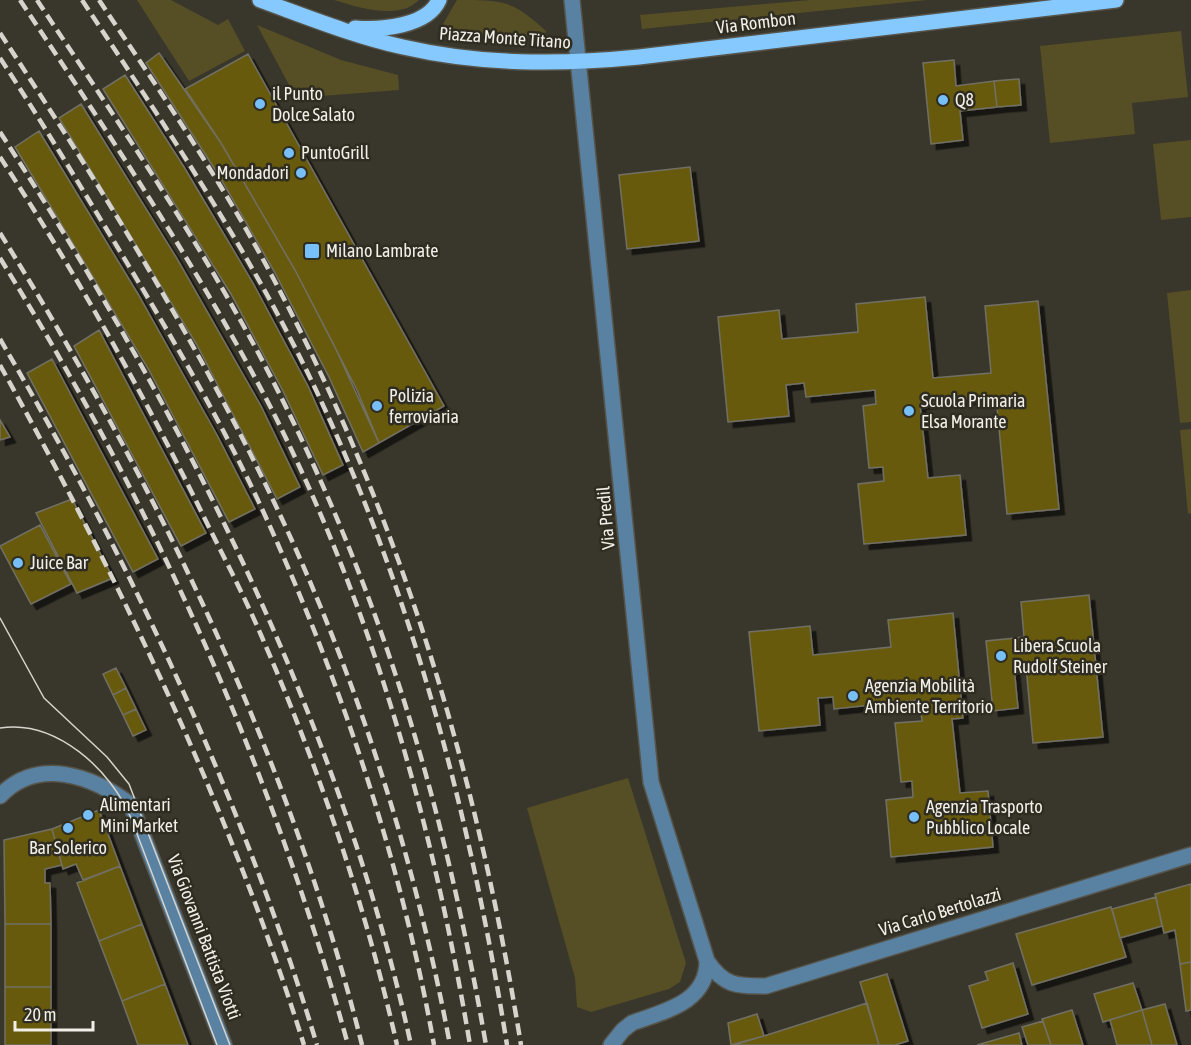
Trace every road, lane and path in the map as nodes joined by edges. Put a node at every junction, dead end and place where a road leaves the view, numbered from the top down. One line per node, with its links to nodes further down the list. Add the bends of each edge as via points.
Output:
1 (260, 0): 6 (main road, Piazza Monte Titano)
2 (277, 0): 6 (main road, Piazza Monte Titano)
3 (439, 0): 7 (main road, Piazza Monte Titano, via 426,15 389,28)
4 (572, 0): 8 (street, Piazza Monte Titano)
5 (1116, 0): 8 (main road, Via Rombon)
6 (300, 15): 7 (main road, Piazza Monte Titano)
7 (334, 27): 8 (main road, Piazza Monte Titano, via 436,54)
8 (579, 63): 11 (street, Via Predil, via 651,782)
9 (0, 796): 12 (street, Via Giovanni Battista Viotti, via 24,779 60,773 98,784 135,810)
10 (1191, 855): 11 (street, Via Carlo Bertolazzi, via 766,986 739,987 724,980)
11 (707, 961): 13 (street, via 704,983 693,997 632,1023)
12 (224, 1045)
13 (611, 1045)

